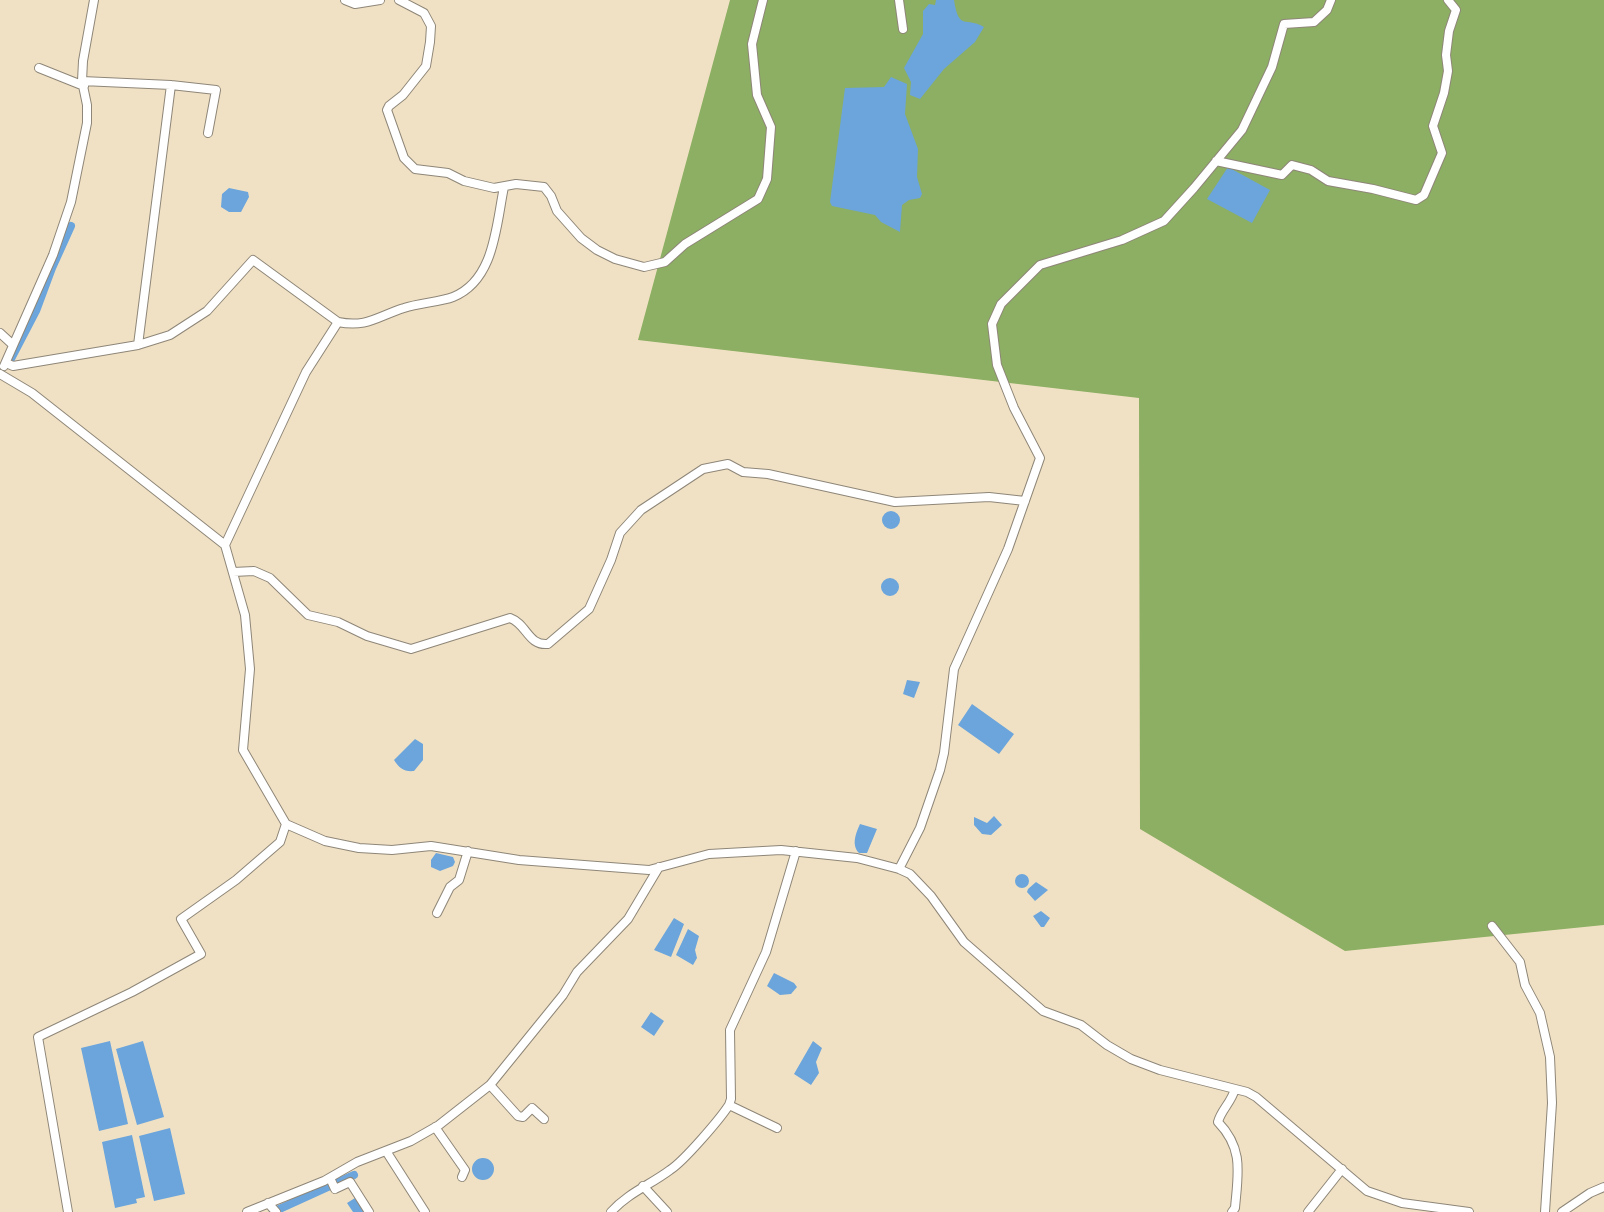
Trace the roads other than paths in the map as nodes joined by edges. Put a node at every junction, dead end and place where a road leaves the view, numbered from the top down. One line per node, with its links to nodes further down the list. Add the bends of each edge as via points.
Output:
1 (94, 0): 11 (street, via 83,61)
2 (345, 0): 3 (street, via 355,4)
3 (380, 0)
4 (399, 0): 15 (street, via 424,13 432,26 426,66 387,110 404,158 415,169 448,173 464,181 494,188)
5 (763, 0): 15 (street, via 752,44 758,95 771,127 767,179 758,198 685,244 665,262 644,267 609,256 581,238 557,211 544,187 516,184)
6 (900, 0): 9 (street)
7 (1331, 0): 14 (street, via 1327,10 1314,22 1284,24 1272,67 1242,130)
8 (1448, 0): 14 (street, via 1456,10 1449,32 1445,85 1433,126 1442,153 1424,195 1416,200 1373,188 1328,181 1311,170 1292,165 1282,175)
9 (903, 29)
10 (39, 68): 11 (street)
11 (83, 84): 12 (street); 18 (street, via 87,123 71,202 53,255)
12 (171, 85): 13 (street, via 216,90); 19 (street)
13 (208, 133)
14 (1216, 162): 22 (street, via 1164,220 1122,240 1040,265 1001,304 992,324 997,365 1014,408 1040,458)
15 (504, 187): 16 (street, via 489,261 463,291 452,298 423,302 355,326)
16 (338, 322): 19 (street, via 253,260 207,311 170,335); 23 (street, via 306,372)
17 (0, 333): 18 (street)
18 (12, 344): 20 (street)
19 (138, 345): 20 (street, via 12,366)
20 (6, 363): 21 (street)
21 (0, 374): 23 (street, via 32,393)
22 (1024, 501): 24 (street, via 989,497 895,502 768,474 744,472 728,464 703,469 641,510 620,533 590,609 548,644 536,643 519,623 510,618 411,649 367,636 338,622 308,615 270,578 254,572); 29 (street, via 1008,549 954,669 940,770 920,828)
23 (225, 545): 24 (street)
24 (232, 572): 25 (street, via 245,615 250,669 243,750)
25 (286, 824): 26 (street, via 325,842 358,848 392,850 431,846); 46 (street, via 280,842 236,880 181,919 201,954 132,992 38,1037)
26 (468, 851): 28 (street, via 518,860 649,870); 30 (street, via 459,880 450,886)
27 (796, 851): 28 (street, via 709,854); 29 (street, via 857,858); 34 (street, via 766,952 730,1030)
28 (659, 867): 32 (street, via 628,920 577,972 563,995)
29 (899, 869): 33 (street, via 910,874 931,896 964,942 1043,1011 1081,1025 1131,1059 1160,1070)
30 (437, 913)
31 (1492, 926): 56 (street, via 1520,962 1525,985 1540,1013 1550,1057 1552,1103)
32 (490, 1085): 35 (street, via 518,1116 523,1117 532,1108); 36 (street)
33 (1235, 1089): 39 (street, via 1256,1097); 53 (street, via 1231,1103 1220,1114 1218,1122 1229,1133 1238,1155 1235,1208)
34 (730, 1105): 37 (street); 42 (street, via 671,1170)
35 (544, 1119)
36 (435, 1127): 38 (street); 40 (street, via 465,1170)
37 (777, 1128)
38 (386, 1151): 41 (street, via 357,1162); 50 (street)
39 (1342, 1169): 45 (street, via 1367,1191); 54 (street)
40 (462, 1177)
41 (330, 1178): 44 (street); 49 (street, via 335,1189 350,1182)
42 (642, 1186): 51 (street); 52 (street)
43 (1604, 1187): 57 (street)
44 (268, 1203): 47 (street); 48 (street)
45 (1432, 1210): 55 (street)
46 (68, 1212)
47 (247, 1212)
48 (276, 1212)
49 (369, 1212)
50 (425, 1212)
51 (611, 1212)
52 (667, 1212)
53 (1232, 1212)
54 (1308, 1212)
55 (1469, 1212)
56 (1545, 1212)
57 (1562, 1212)

